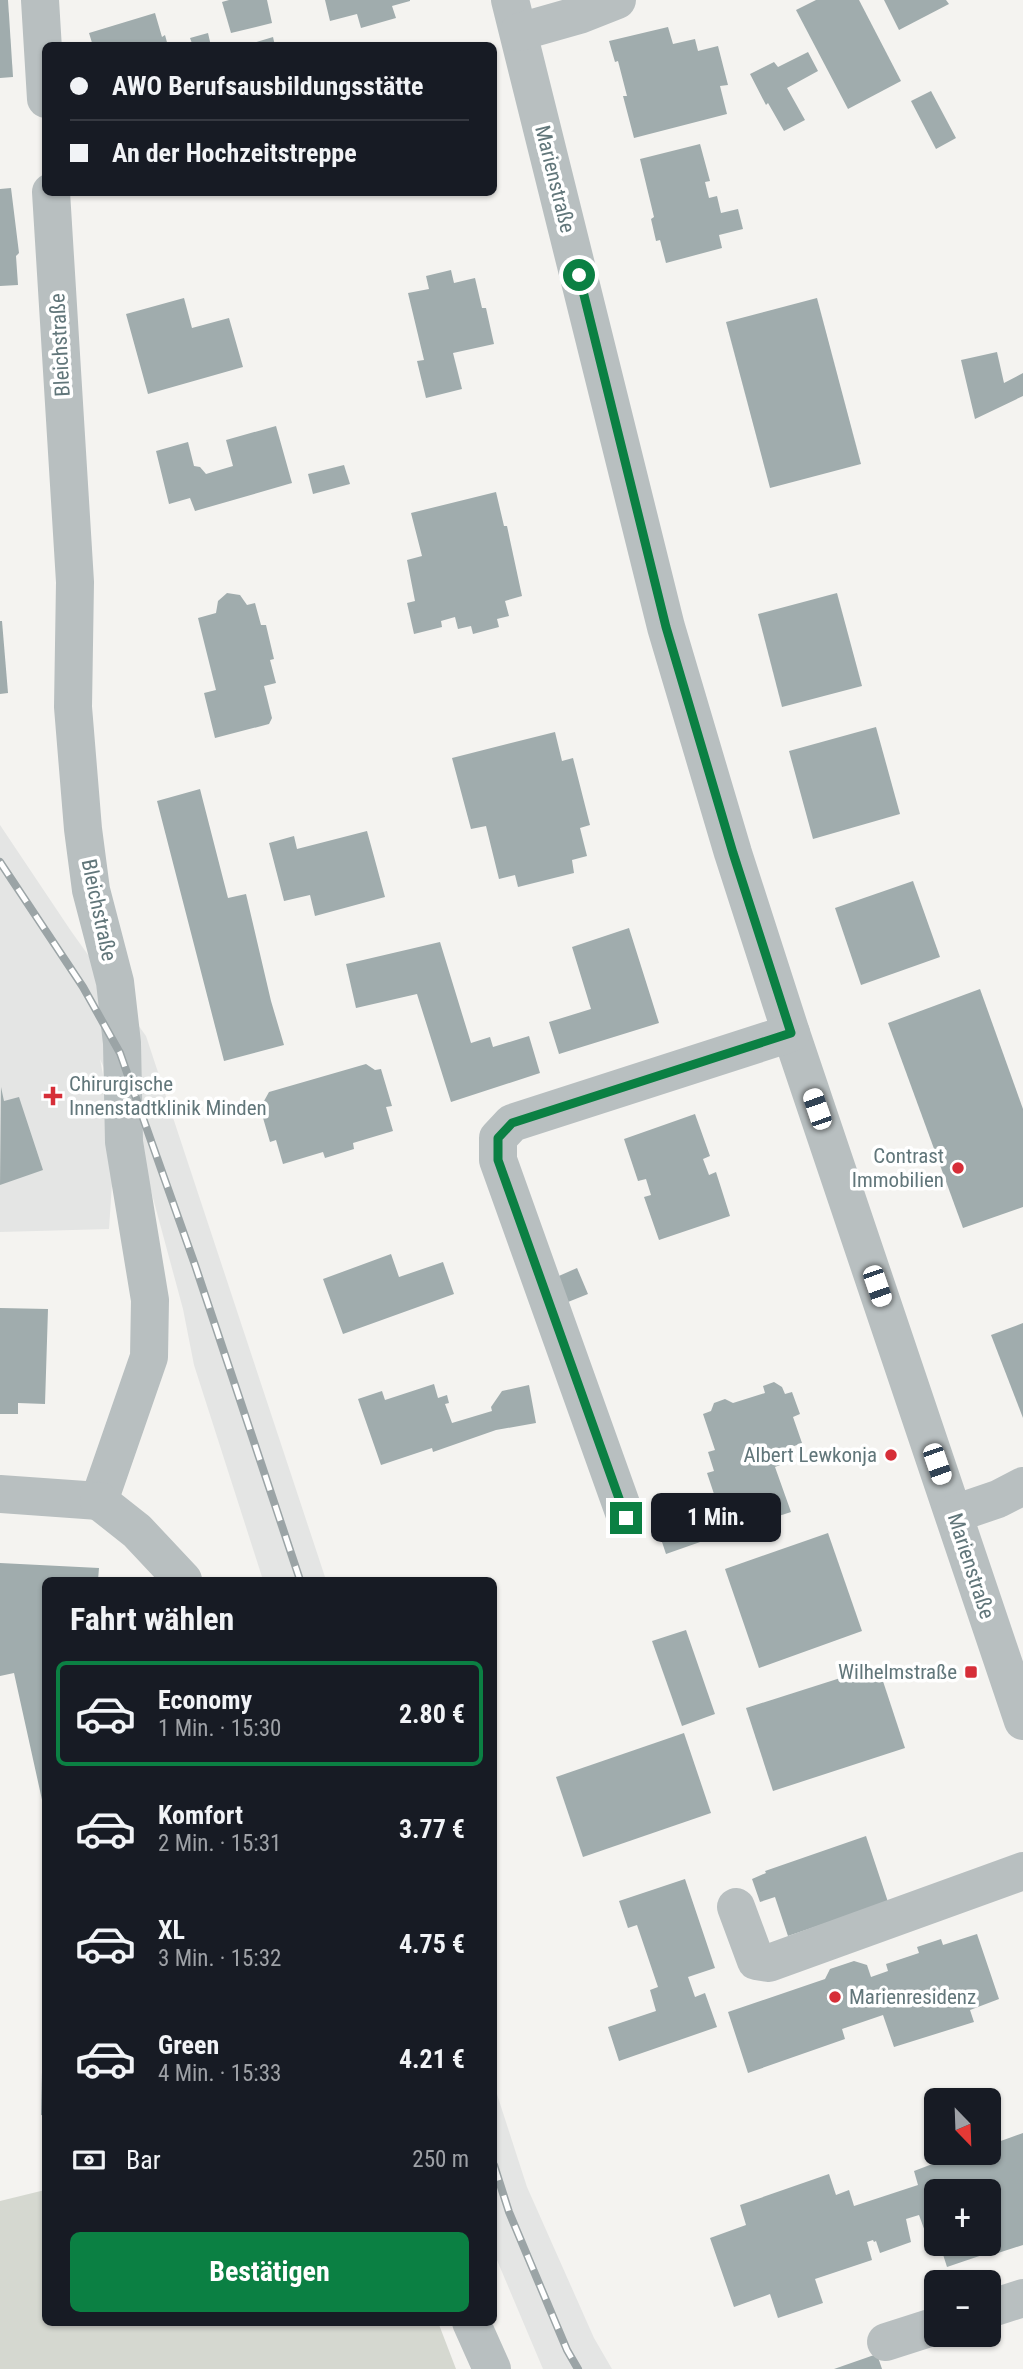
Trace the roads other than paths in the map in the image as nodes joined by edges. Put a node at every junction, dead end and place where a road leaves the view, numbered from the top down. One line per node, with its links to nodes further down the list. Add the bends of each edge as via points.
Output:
1 (40, 0): 4 (street)
2 (617, 0): 3 (street, via 579,15)
3 (514, 16): 6 (street, Marienstraße, via 666,627)
4 (43, 42)
5 (51, 196): 9 (street, Bleichstraße, via 75,582 73,707 83,829 92,890 116,982 124,1142 150,1300 149,1357)
6 (791, 1033): 10 (street, Marienstraße); 11 (street, via 512,1123 498,1138 498,1160)
7 (1023, 1486): 10 (street)
8 (0, 1494): 9 (street)
9 (99, 1501): 12 (street, via 137,1531)
10 (954, 1514): 13 (street, Marienstraße)
11 (626, 1518)
12 (180, 1577)
13 (1023, 1721)
14 (1023, 1871): 15 (street, via 769,1963 756,1961)
15 (736, 1907)
16 (1023, 2298): 17 (street)
17 (1001, 2305)
18 (473, 2326): 21 (street)
19 (924, 2330): 20 (street)
20 (886, 2342)
21 (492, 2369)

